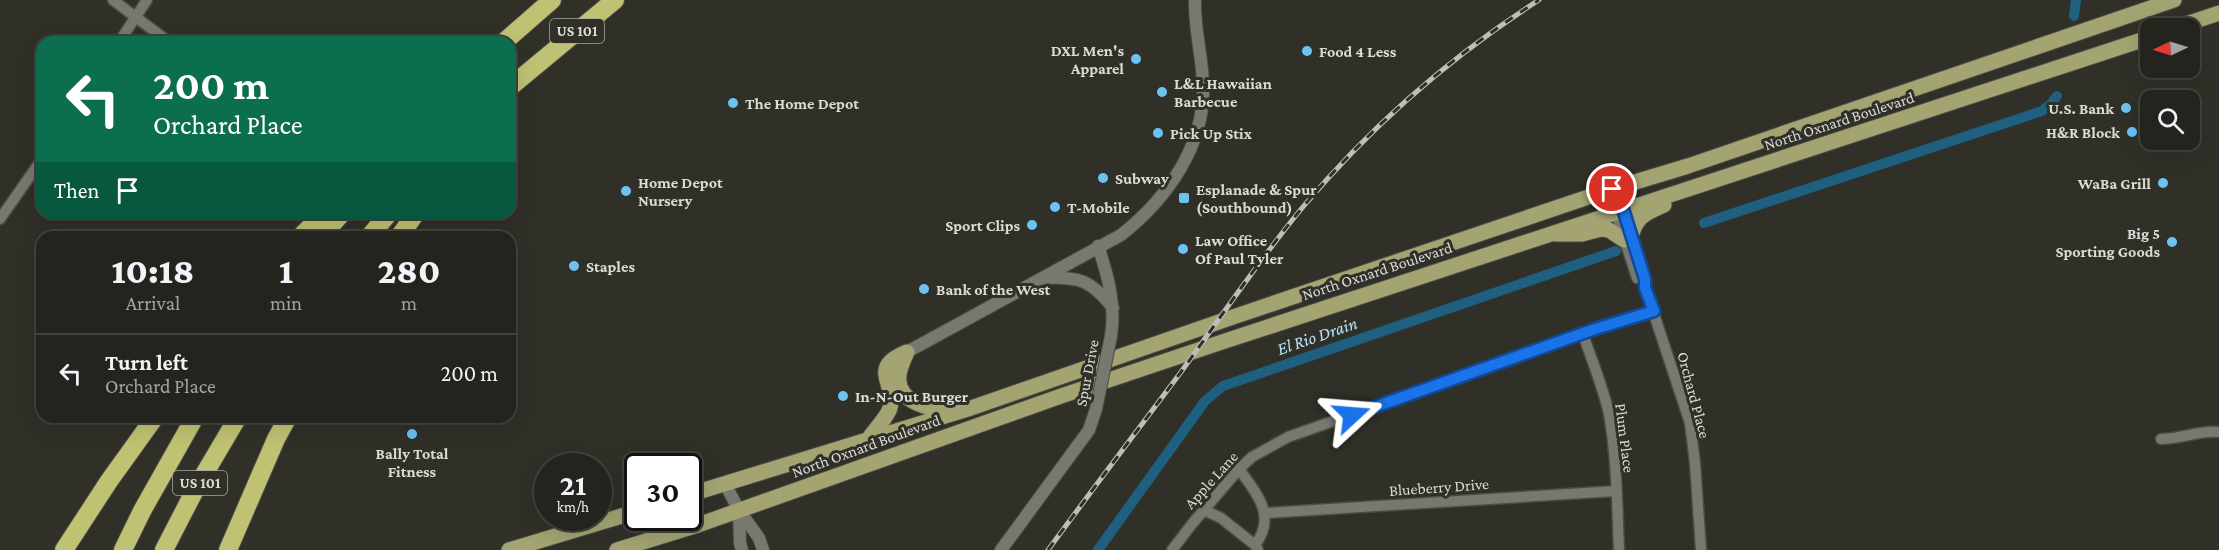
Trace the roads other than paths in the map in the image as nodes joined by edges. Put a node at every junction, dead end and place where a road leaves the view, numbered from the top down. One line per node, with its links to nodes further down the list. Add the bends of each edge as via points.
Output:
1 (113, 0): 8 (street)
2 (147, 0): 8 (street)
3 (552, 0): 12 (highway, US 101)
4 (615, 0): 14 (highway, US 101)
5 (1194, 0): 30 (street, via 1204,102 1194,145 1143,216 1121,235)
6 (2174, 0): 19 (main road, North Oxnard Boulevard)
7 (2219, 13): 9 (main road)
8 (135, 16): 10 (street); 11 (street)
9 (2200, 19)
10 (123, 36)
11 (161, 36)
12 (511, 36)
13 (2140, 41): 18 (main road, North Oxnard Boulevard)
14 (539, 62): 15 (highway, US 101); 16 (highway)
15 (516, 82)
16 (516, 91)
17 (36, 168): 21 (street)
18 (1750, 169): 20 (main road, North Oxnard Boulevard); 29 (main road, via 1644,213)
19 (1612, 189): 20 (street, Orchard Place); 36 (main road, North Oxnard Boulevard)
20 (1619, 210): 28 (main road, North Oxnard Boulevard); 29 (street, Orchard Place)
21 (0, 219)
22 (318, 219): 25 (highway)
23 (337, 219): 26 (highway)
24 (383, 219): 27 (highway)
25 (306, 231)
26 (326, 231)
27 (374, 231)
28 (1547, 234): 29 (main road, via 1567,236 1600,229); 48 (main road, North Oxnard Boulevard, via 1061,396)
29 (1628, 239): 33 (street, Orchard Place)
30 (1098, 246): 31 (street); 32 (street, Spur Drive)
31 (1041, 278): 32 (street, via 1087,282); 35 (street)
32 (1113, 309): 61 (street, Spur Drive, bridge, via 1111,336 1089,430)
33 (1654, 311): 34 (street, Apple Lane); 64 (street, Orchard Place, via 1690,423)
34 (1583, 334): 44 (street, Apple Lane, via 1288,437); 47 (street, Plum Place, via 1608,413)
35 (907, 352): 36 (main road, via 899,375 906,398); 43 (main road, via 893,357 887,366 890,410)
36 (956, 413): 43 (main road, North Oxnard Boulevard)
37 (151, 423): 54 (highway)
38 (192, 423): 55 (highway, US 101)
39 (234, 423): 56 (highway, US 101)
40 (285, 423): 52 (highway)
41 (2219, 432): 42 (street)
42 (2161, 439)
43 (868, 440): 45 (main road, North Oxnard Boulevard)
44 (1239, 469): 49 (street, Apple Lane); 50 (street)
45 (725, 484): 46 (main road, North Oxnard Boulevard); 48 (street)
46 (702, 491)
47 (1616, 491): 50 (street, Blueberry Drive); 63 (street, Plum Place)
48 (739, 510): 58 (main road, North Oxnard Boulevard); 59 (street); 60 (street)
49 (1204, 510): 53 (street, via 1221,518); 62 (street, Apple Lane)
50 (1265, 513): 53 (street)
51 (624, 515): 57 (main road)
52 (231, 545)
53 (1257, 548)
54 (64, 550)
55 (123, 550)
56 (164, 550)
57 (509, 550)
58 (617, 550)
59 (742, 550)
60 (763, 550)
61 (1001, 550)
62 (1173, 550)
63 (1619, 550)
64 (1701, 550)

